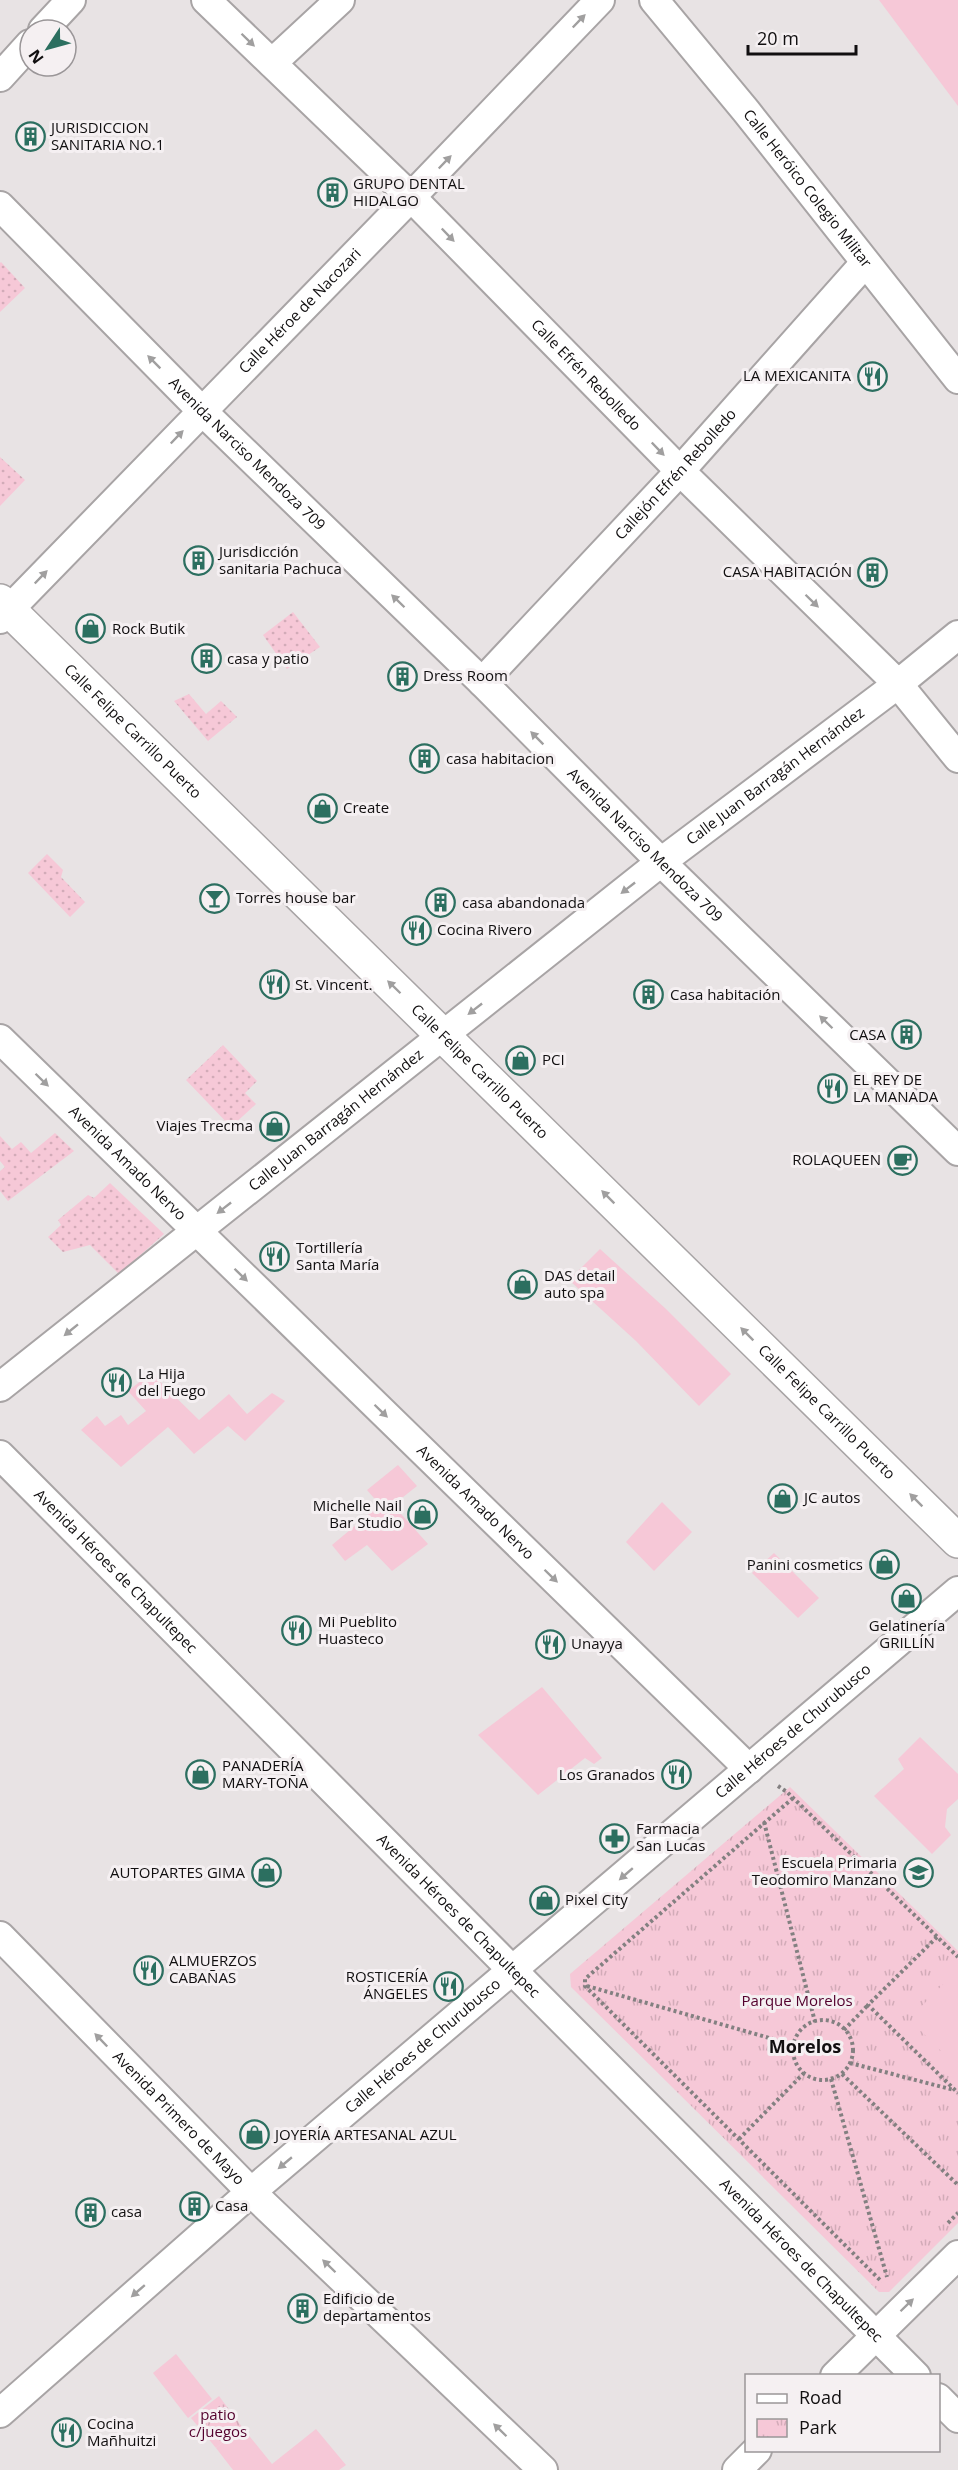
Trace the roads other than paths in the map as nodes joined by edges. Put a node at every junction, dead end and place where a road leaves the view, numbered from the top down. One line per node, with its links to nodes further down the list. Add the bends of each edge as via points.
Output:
1 (71, 0): 6 (street)
2 (206, 0): 8 (street, Calle Efrén Rebolledo, one-way to 8)
3 (340, 0): 8 (street)
4 (600, 0): 10 (street, Calle Héroe de Nacozari, one-way to 4)
5 (654, 0): 12 (street, Calle Heróico Colegio Militar)
6 (55, 18)
7 (18, 57): 9 (street)
8 (272, 63): 10 (street, Calle Efrén Rebolledo)
9 (0, 77)
10 (411, 197): 14 (street, Calle Héroe de Nacozari); 15 (street, Calle Efrén Rebolledo, one-way to 15)
11 (0, 206): 14 (street, Avenida Narciso Mendoza 709, one-way to 11)
12 (865, 263): 13 (street, Calle Heróico Colegio Militar); 15 (street, Callejón Efrén Rebolledo)
13 (958, 379)
14 (202, 411): 16 (street, Calle Héroe de Nacozari, one-way to 14); 18 (street, Avenida Narciso Mendoza 709, one-way to 14)
15 (680, 471): 18 (street, Callejón Efrén Rebolledo); 19 (street, Calle Efrén Rebolledo, one-way to 19)
16 (3, 610): 22 (main road, Calle Felipe Carrillo Puerto, one-way to 16)
17 (958, 635): 19 (street, Calle Juan Barragán Hernández)
18 (482, 682): 21 (street, Avenida Narciso Mendoza 709, one-way to 18)
19 (898, 684): 20 (street, Calle Efrén Rebolledo); 21 (street, Calle Juan Barragán Hernández)
20 (958, 758)
21 (661, 862): 22 (street, Calle Juan Barragán Hernández, one-way to 22); 24 (street, Avenida Narciso Mendoza 709, one-way to 21)
22 (443, 1035): 25 (street, Calle Juan Barragán Hernández, one-way to 25); 28 (main road, Calle Felipe Carrillo Puerto, one-way to 22)
23 (0, 1039): 25 (street, Avenida Amado Nervo, one-way to 25)
24 (958, 1151)
25 (195, 1230): 26 (street, Calle Juan Barragán Hernández, one-way to 26); 30 (street, Avenida Amado Nervo, one-way to 30)
26 (0, 1387)
27 (0, 1455): 32 (street, Avenida Héroes de Chapultepec)
28 (958, 1541)
29 (958, 1591): 30 (street, Calle Héroes de Churubusco)
30 (749, 1769): 32 (street, Calle Héroes de Churubusco, one-way to 32)
31 (0, 1936): 33 (street, Avenida Primero de Mayo, one-way to 31)
32 (512, 1972): 33 (street, Calle Héroes de Churubusco, one-way to 33); 35 (street, Avenida Héroes de Chapultepec)
33 (251, 2192): 39 (street, Calle Héroes de Churubusco, one-way to 39); 42 (street, Avenida Primero de Mayo, one-way to 33)
34 (958, 2255): 35 (street, one-way to 34)
35 (876, 2336): 36 (street); 37 (street, Avenida Héroes de Chapultepec)
36 (837, 2374)
37 (914, 2374)
38 (940, 2399): 40 (street)
39 (0, 2413)
40 (958, 2418)
41 (756, 2452): 43 (street)
42 (543, 2470)
43 (737, 2470)

